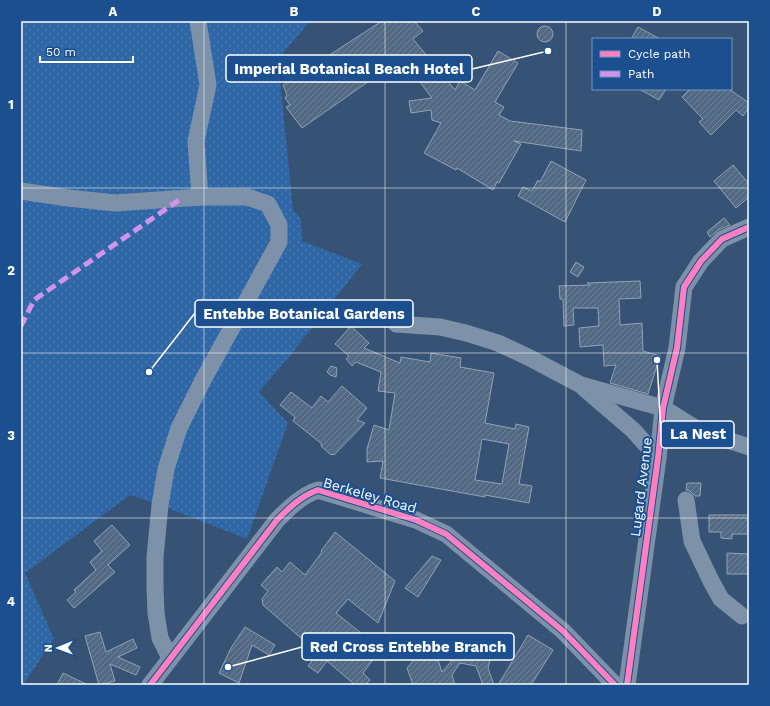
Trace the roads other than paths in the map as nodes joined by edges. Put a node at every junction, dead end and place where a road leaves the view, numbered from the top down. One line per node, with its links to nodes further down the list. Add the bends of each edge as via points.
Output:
1 (198, 21): 3 (street, via 208,85 196,141)
2 (21, 191): 3 (street, via 116,203)
3 (200, 197): 12 (street, via 247,197 268,204 279,225 279,242 196,394 180,428 166,469 155,557 155,588 160,638)
4 (749, 227): 7 (street, Lugard Avenue, via 722,239 701,261 684,287 677,348)
5 (396, 324): 6 (street, via 440,327 491,341)
6 (581, 385): 7 (street); 9 (street, via 633,430)
7 (663, 408): 8 (street, via 700,431); 9 (street, Lugard Avenue)
8 (749, 447)
9 (658, 458): 15 (street, Lugard Avenue)
10 (686, 500): 11 (street, via 692,542 721,598)
11 (742, 616)
12 (170, 658): 13 (street, Berkeley Road); 14 (street, Berkeley Road, via 277,520 299,499 318,490 416,520 446,534 563,631)
13 (150, 685)
14 (615, 685)
15 (627, 685)

